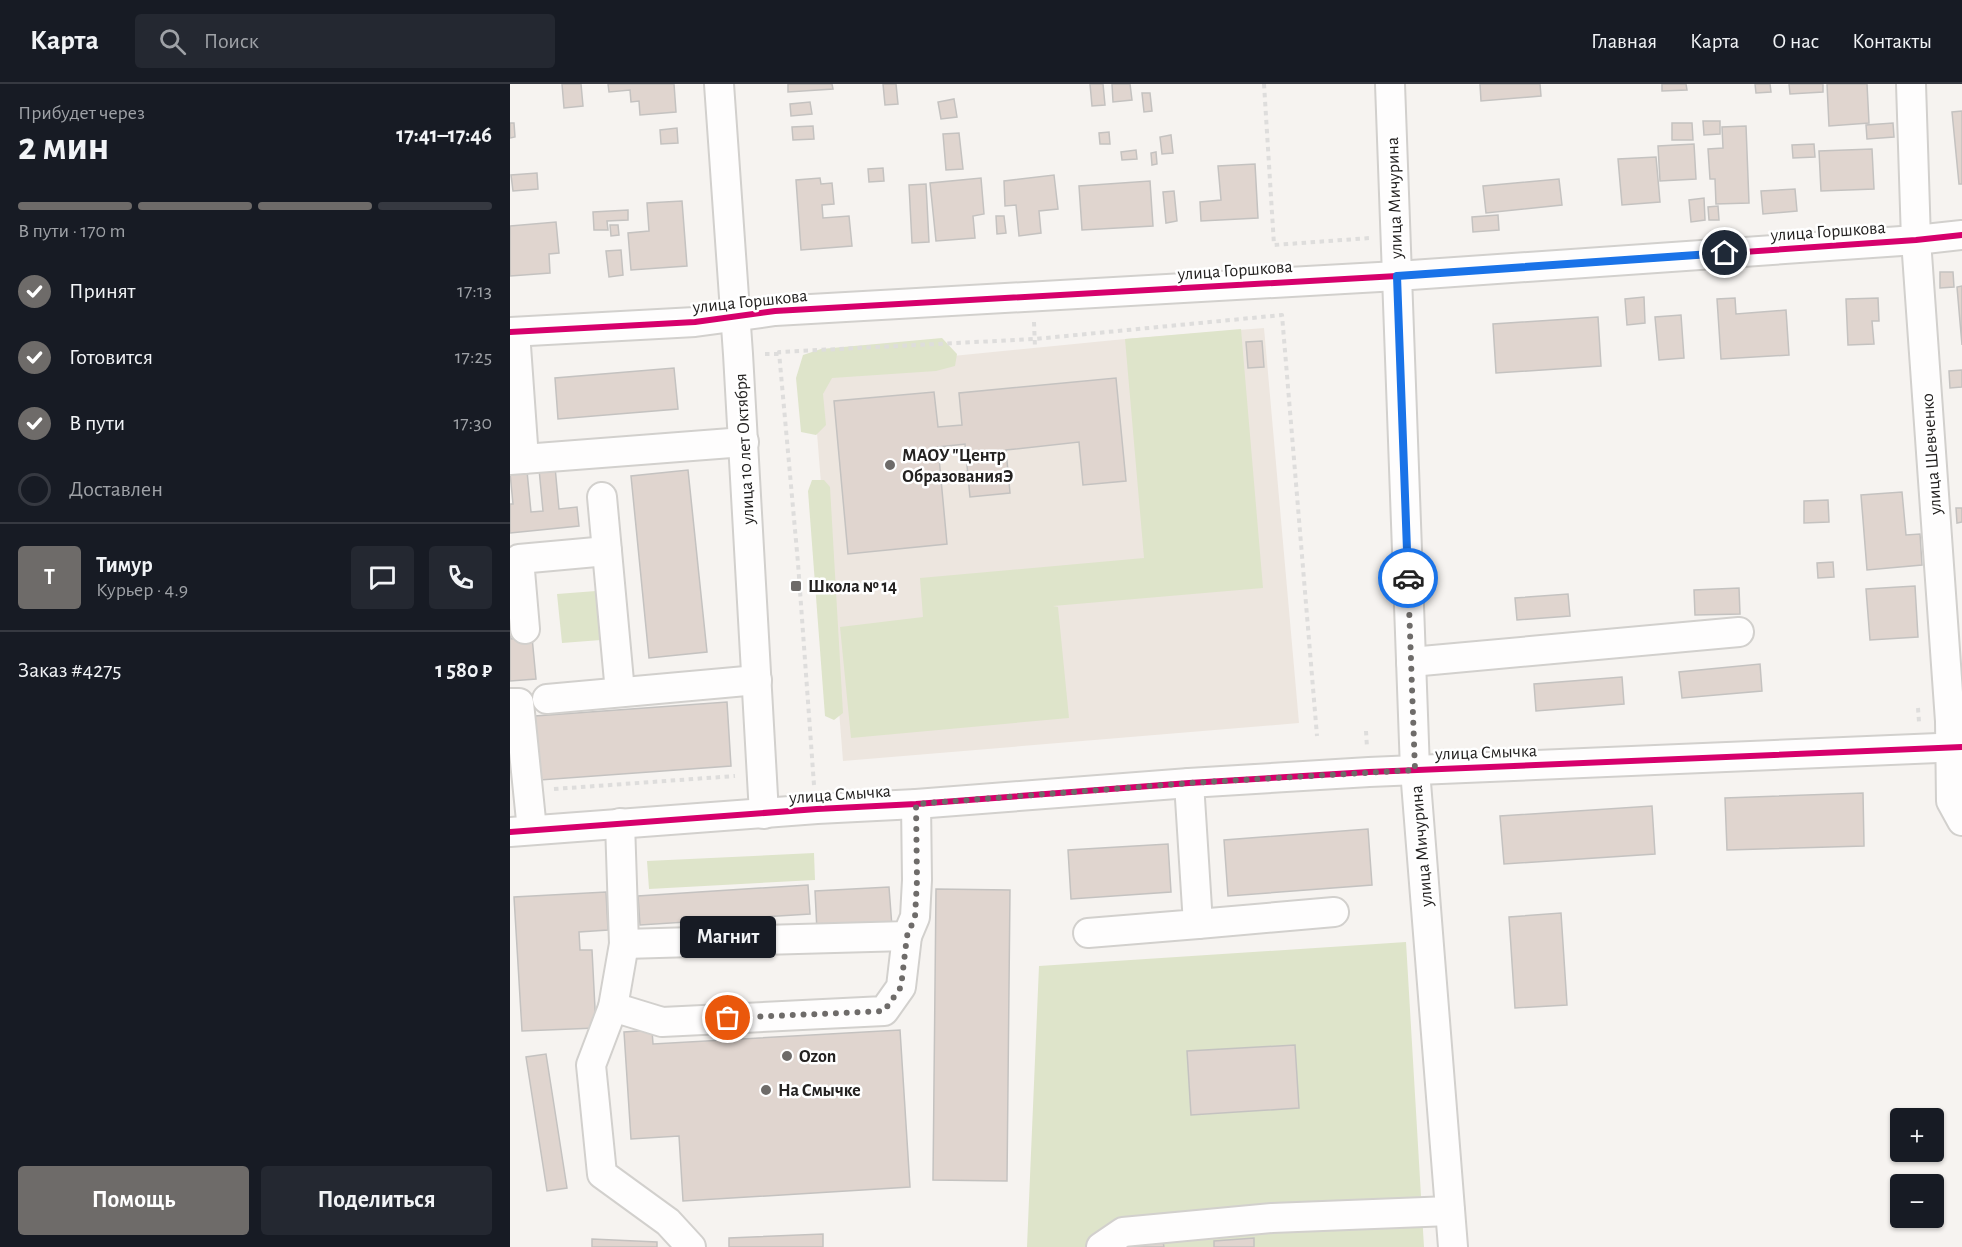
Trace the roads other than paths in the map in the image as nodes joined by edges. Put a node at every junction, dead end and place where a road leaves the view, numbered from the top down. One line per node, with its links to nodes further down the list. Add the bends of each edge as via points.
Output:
1 (719, 84): 7 (street, улица 10 лет Октября)
2 (1390, 84): 6 (street, улица Мичурина)
3 (1911, 84): 5 (street, улица Шевченко)
4 (1962, 235): 5 (street, улица Горшкова)
5 (1916, 240): 6 (street, улица Горшкова); 20 (street, улица Шевченко, via 1950,721)
6 (1397, 276): 7 (street, улица Горшкова); 15 (street, улица Мичурина)
7 (736, 316): 8 (street, улица Горшкова, via 695,322); 9 (street, улица 10 лет Октября)
8 (513, 332): 10 (street)
9 (744, 442): 10 (street); 16 (street, улица 10 лет Октября)
10 (517, 460)
11 (602, 497): 12 (street)
12 (607, 551): 13 (street, via 519,559); 17 (street)
13 (525, 629)
14 (1739, 632): 15 (street)
15 (1411, 662): 21 (street, улица Мичурина)
16 (757, 680): 17 (street); 24 (street, улица 10 лет Октября)
17 (620, 692): 18 (street)
18 (547, 699)
19 (510, 704): 27 (street, via 519,703 528,790)
20 (1956, 747): 21 (street, улица Смычка); 25 (street, улица Шевченко, via 1951,801)
21 (1415, 770): 22 (street, улица Смычка); 34 (street, улица Мичурина)
22 (1190, 783): 23 (street, улица Смычка); 29 (street)
23 (916, 804): 24 (street, улица Смычка); 31 (street, via 915,917)
24 (764, 814): 26 (street, улица Смычка)
25 (1962, 821)
26 (620, 823): 27 (street, улица Смычка); 32 (street)
27 (521, 831)
28 (1334, 912): 29 (street)
29 (1198, 924): 30 (street)
30 (1088, 933)
31 (907, 936): 32 (street); 33 (street, via 901,987 884,1011 662,1022)
32 (624, 944): 33 (street)
33 (614, 1006): 35 (street, via 591,1065 602,1174 668,1222)
34 (1450, 1211): 36 (street, via 1272,1218 1123,1232); 37 (street, улица Мичурина)
35 (691, 1247)
36 (1101, 1247)
37 (1453, 1247)

